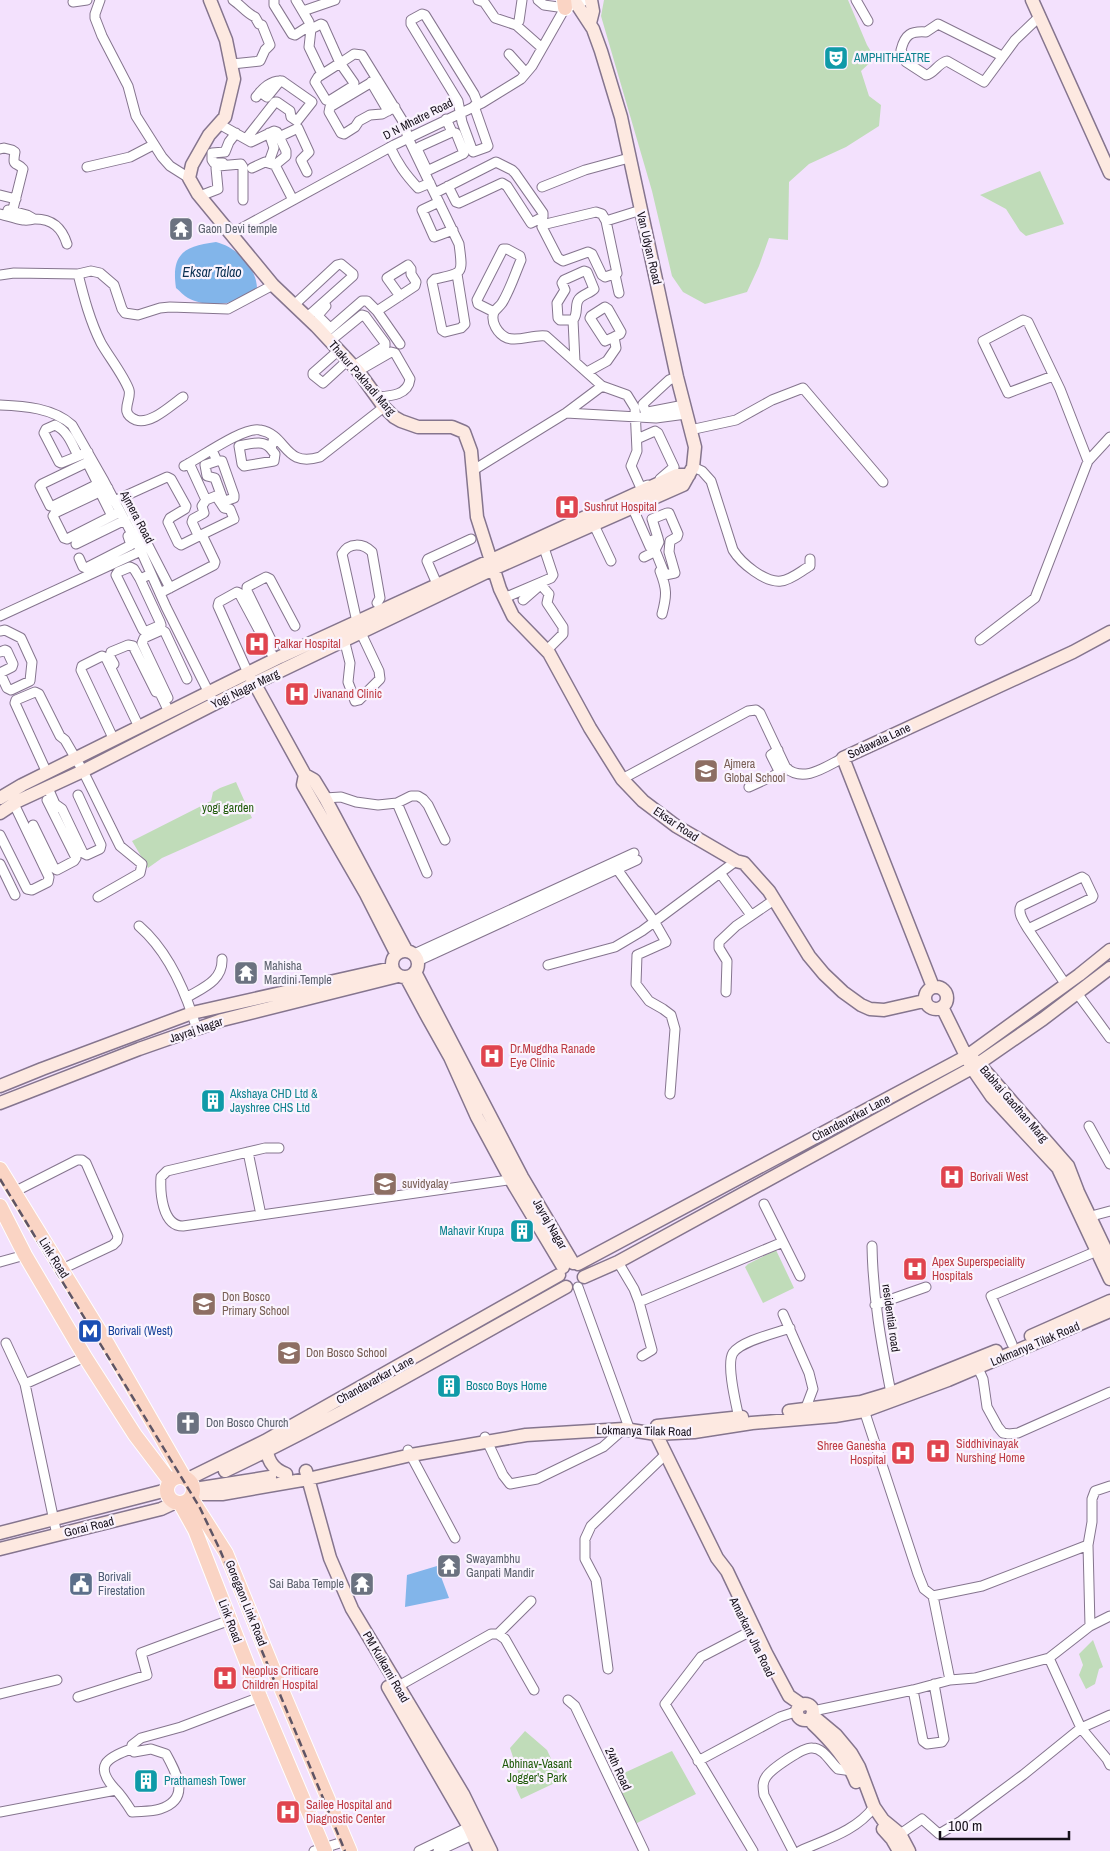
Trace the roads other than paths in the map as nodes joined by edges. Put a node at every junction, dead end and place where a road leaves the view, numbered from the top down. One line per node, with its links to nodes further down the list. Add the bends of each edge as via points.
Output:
1 (87, 0): 13 (street)
2 (100, 0): 45 (street, via 95,14 102,36 128,86 136,116)
3 (233, 0): 23 (street, via 262,25 270,45 260,60)
4 (274, 0): 15 (street, via 292,34 296,35 309,26)
5 (296, 0): 15 (street)
6 (334, 0): 15 (street)
7 (478, 0): 18 (street, via 484,2 495,18)
8 (522, 0): 18 (street)
9 (538, 0): 14 (street, via 544,5)
10 (1032, 0): 16 (street)
11 (212, 1): 23 (street)
12 (860, 1): 17 (street)
13 (73, 2)
14 (576, 2): 19 (street, D N Mhatre Road); 49 (street, Van Udyan Road, via 593,11 590,23 621,117)
15 (303, 11)
16 (1039, 17): 21 (street); 55 (street)
17 (868, 21)
18 (516, 25): 19 (street)
19 (542, 48): 24 (street, D N Mhatre Road)
20 (509, 54): 24 (street)
21 (1002, 56): 21 (street, via 984,82 947,61 926,75 906,62 901,50 912,32 926,32 937,24)
22 (340, 63): 25 (street); 25 (street, via 354,83 329,101 315,82); 25 (street, via 323,25 311,29 309,47); 26 (street, via 354,54 362,55)
23 (232, 64): 33 (street, via 231,97 225,117)
24 (526, 73): 28 (street, D N Mhatre Road)
25 (322, 74)
26 (374, 80): 29 (street); 29 (street, via 330,107 329,112 341,133 370,115)
27 (258, 95): 34 (street, via 267,85 280,81 312,102)
28 (476, 105): 30 (street, D N Mhatre Road); 30 (street, via 469,86 422,14 411,20 412,24); 32 (street)
29 (391, 109): 42 (street, via 404,123)
30 (461, 111): 31 (street, D N Mhatre Road); 35 (street)
31 (446, 119): 36 (street, D N Mhatre Road); 38 (street)
32 (480, 119): 35 (street); 35 (street, via 488,146 480,150 473,152)
33 (219, 124): 39 (street); 56 (street, via 208,135 192,165)
34 (298, 125): 41 (street); 44 (street, via 290,111 275,102); 54 (street, via 309,152 301,160)
35 (464, 125)
36 (432, 126): 37 (street, D N Mhatre Road); 43 (street)
37 (418, 132): 42 (street, D N Mhatre Road); 46 (street)
38 (452, 132): 43 (street); 46 (street, via 456,133 463,154 429,170 418,151)
39 (236, 133): 44 (street); 51 (street, via 225,152 212,153 214,163)
40 (269, 133): 41 (street, via 274,131); 44 (street, via 251,142); 50 (street, via 274,148)
41 (279, 137): 50 (street, via 286,156)
42 (408, 138): 47 (street, D N Mhatre Road); 57 (street)
43 (438, 138): 46 (street)
44 (246, 139)
45 (153, 145): 52 (street, via 130,157); 56 (street, via 170,166)
46 (424, 145)
47 (390, 147): 57 (street, via 400,168 418,188); 65 (street, D N Mhatre Road)
48 (0, 149): 63 (street, via 15,152 13,161 23,169)
49 (630, 158): 59 (street); 68 (street, Van Udyan Road)
50 (272, 164): 53 (street, via 265,162); 65 (street)
51 (232, 165): 62 (street, via 216,168 218,192); 64 (street, via 241,164 243,167)
52 (87, 167)
53 (252, 168)
54 (307, 172)
55 (1110, 174)
56 (189, 178): 62 (street, Thakur Pakhadi Marg)
57 (430, 183): 60 (street)
58 (448, 186): 58 (street, via 496,162 515,173 543,217 531,223 502,183 459,203); 60 (street)
59 (542, 187)
60 (435, 192): 66 (street)
61 (0, 195): 63 (street)
62 (200, 196): 73 (street, Thakur Pakhadi Marg)
63 (16, 199): 70 (street)
64 (244, 200)
65 (293, 200): 73 (street, D N Mhatre Road)
66 (438, 202): 72 (street); 72 (street, via 422,210 434,237)
67 (0, 208): 70 (street)
68 (641, 210): 71 (street); 95 (street, Van Udyan Road)
69 (0, 214): 70 (street)
70 (12, 214): 74 (street, via 50,221 64,234)
71 (606, 221): 77 (street); 77 (street, via 602,214 596,212 542,227 558,258 563,261 588,252 602,275)
72 (451, 231): 76 (street, via 459,244 462,263)
73 (231, 234): 79 (street, Thakur Pakhadi Marg)
74 (67, 244)
75 (78, 274): 78 (street); 79 (street, via 91,271 108,278 122,308 130,315 170,307 228,309); 97 (street, via 96,333 129,390 128,414 134,419 148,420)
76 (457, 274): 76 (street, via 432,282 445,332 462,328 465,324)
77 (615, 274): 81 (street)
78 (0, 275)
79 (273, 285): 83 (street, Thakur Pakhadi Marg)
80 (339, 292): 88 (street, via 319,314)
81 (619, 293)
82 (400, 296): 84 (street)
83 (294, 305): 86 (street, Thakur Pakhadi Marg); 86 (street, via 337,265 341,264 353,274)
84 (377, 311): 88 (street, via 369,302 362,301); 90 (street)
85 (494, 312): 85 (street, via 478,304 477,300 503,249 507,249 520,256 521,260 502,304); 91 (street, via 494,323 500,334 509,338 546,336)
86 (307, 318): 88 (street, Thakur Pakhadi Marg)
87 (573, 320): 87 (street, via 558,318 557,303 564,290 564,280 584,271 594,289 577,302 577,316); 91 (street)
88 (327, 334): 92 (street, Thakur Pakhadi Marg); 92 (street, via 313,375 323,383); 92 (street, via 365,316 385,346)
89 (614, 337): 93 (street, via 616,348 607,361)
90 (400, 344)
91 (575, 362): 93 (street)
92 (353, 365): 98 (street, Thakur Pakhadi Marg); 98 (street, via 395,353 410,383 395,396)
93 (587, 372): 96 (street)
94 (1054, 376): 94 (street, via 1026,320 983,341 1008,392); 116 (street)
95 (677, 377): 100 (street, Van Udyan Road); 102 (street, via 644,401 645,411)
96 (602, 386): 101 (street); 103 (street, via 627,395)
97 (183, 397)
98 (381, 402): 107 (street, via 320,456 310,460 293,455); 117 (street, Thakur Pakhadi Marg, via 394,417 410,424 452,427 464,432 471,451)
99 (0, 405): 104 (street, Ajmera Road, via 20,405 46,411)
100 (683, 410): 102 (street); 105 (street, Van Udyan Road)
101 (566, 413): 103 (street); 117 (street)
102 (656, 414): 103 (street)
103 (636, 417): 109 (street)
104 (59, 422): 113 (street); 113 (street, via 44,433 58,462); 114 (street, Ajmera Road, via 72,425)
105 (690, 430): 118 (street, Van Udyan Road, via 695,447); 119 (street, via 736,420 772,400 803,388)
106 (237, 435): 107 (street, via 260,429); 110 (street); 112 (street)
107 (274, 437): 111 (street)
108 (1110, 437): 116 (street)
109 (637, 439): 109 (street, via 637,451 631,466 642,487 660,479 674,467 658,432)
110 (239, 446): 111 (street, via 264,443); 111 (street, via 244,466 274,461 275,454)
111 (271, 449)
112 (212, 450): 115 (street); 122 (street, via 186,465)
113 (78, 456): 114 (street)
114 (89, 458): 120 (street, Ajmera Road); 120 (street, via 40,486 50,506)
115 (217, 461): 115 (street, via 222,461 234,495 225,501 215,478 207,476 204,467)
116 (1088, 462): 156 (street, via 1035,598)
117 (472, 471): 138 (street, Thakur Pakhadi Marg, via 477,517)
118 (691, 471): 123 (street, via 677,475); 135 (street, via 702,471 711,481 739,560 770,581 782,581 810,566)
119 (883, 482)
120 (102, 486): 121 (street, Ajmera Road); 124 (street); 125 (street, via 55,514 64,538)
121 (119, 499): 125 (street, Ajmera Road); 141 (street); 141 (street, via 167,477 171,479 186,506 168,522 178,543 181,545 203,537 215,562)
122 (206, 500): 122 (street, via 202,506 203,514 192,522 198,535 234,519 230,509 224,508 216,496)
123 (630, 502): 126 (street); 129 (street); 130 (street)
124 (110, 512)
125 (122, 518): 131 (street); 132 (street, Ajmera Road); 133 (street, via 132,544)
126 (594, 525): 129 (street); 136 (street)
127 (658, 538): 127 (street, via 652,519 670,514 678,534 670,541 669,548 675,573 665,575 654,550); 130 (street)
128 (471, 539): 142 (street, via 428,559)
129 (542, 542): 138 (street); 144 (street, via 553,575 551,578)
130 (648, 542): 149 (street, via 649,556 666,585)
131 (76, 544)
132 (141, 551): 133 (street); 139 (street, Ajmera Road)
133 (120, 555): 137 (street)
134 (79, 558): 137 (street, via 86,568)
135 (810, 559)
136 (611, 561)
137 (102, 564): 150 (street)
138 (492, 564): 142 (street, Yogi Nagar Marg); 144 (street, Eksar Road)
139 (152, 574): 140 (street); 143 (street, Ajmera Road)
140 (140, 579): 148 (street); 148 (street, via 130,566 116,575 143,630 161,625)
141 (170, 588): 143 (street)
142 (434, 590): 147 (street, Yogi Nagar Marg)
143 (160, 593): 146 (street, Ajmera Road)
144 (504, 598): 158 (street, Eksar Road, via 513,616)
145 (523, 600): 158 (street, via 539,586 549,594 547,603 563,626 563,634)
146 (166, 607): 148 (street); 157 (street, Ajmera Road)
147 (385, 610): 152 (street, Yogi Nagar Marg); 152 (street, via 372,552 356,544 348,547 342,554)
148 (156, 612)
149 (662, 614)
150 (0, 616)
151 (295, 626): 162 (street, via 270,579 266,577 247,587)
152 (359, 628): 155 (street, Yogi Nagar Marg); 155 (street, via 380,679 355,701 348,682 350,663)
153 (0, 631): 163 (street, via 5,630 21,638 32,666 30,681 11,690)
154 (1110, 632): 171 (street, Sodawala Lane)
155 (343, 635): 161 (street, Yogi Nagar Marg)
156 (980, 640)
157 (186, 647): 160 (street); 166 (street, Ajmera Road)
158 (547, 650): 177 (street, Eksar Road)
159 (0, 652): 163 (street, via 7,651 13,664)
160 (175, 652): 164 (street); 168 (street, via 162,630 144,638 142,643)
161 (305, 653): 162 (street, Yogi Nagar Marg); 165 (street, Yogi Nagar Marg)
162 (278, 659): 165 (street, Yogi Nagar Marg); 165 (street, via 239,593 219,602)
163 (0, 673)
164 (188, 678)
165 (251, 678): 166 (street, Yogi Nagar Marg); 167 (street, Yogi Nagar Marg); 176 (street)
166 (209, 692): 167 (street, Ajmera Road); 168 (street, Yogi Nagar Marg)
167 (214, 704): 173 (street, Yogi Nagar Marg)
168 (171, 711): 169 (street, Yogi Nagar Marg); 169 (street, via 160,693 156,692 133,646 111,652 110,657)
169 (140, 726): 170 (street, Yogi Nagar Marg); 170 (street, via 106,658 102,656 82,666 81,670)
170 (114, 740): 172 (street, Yogi Nagar Marg)
171 (843, 758): 174 (street, via 806,775); 211 (street, Sodawala Lane)
172 (76, 759): 173 (street); 175 (street, Yogi Nagar Marg); 175 (street, via 60,736 39,694 35,692 16,700)
173 (83, 771): 179 (street, Yogi Nagar Marg); 185 (street)
174 (784, 771): 177 (street, via 760,713 748,710); 178 (street)
175 (47, 773): 181 (street, Yogi Nagar Marg)
176 (305, 775): 182 (street, via 314,780); 197 (street, via 303,786)
177 (622, 780): 191 (street, Eksar Road, via 676,826)
178 (749, 787)
179 (45, 789): 184 (street, Yogi Nagar Marg); 186 (street, via 62,809 83,853 87,855 100,849 101,845); 188 (street, via 76,858 74,861 57,870 54,868)
180 (78, 795): 186 (street)
181 (0, 798)
182 (325, 798): 183 (street, via 341,797 378,806); 197 (street)
183 (397, 802): 190 (street, via 411,796 423,799); 195 (street)
184 (14, 804): 187 (street, Yogi Nagar Marg); 189 (street, via 48,882 32,890 27,889)
185 (100, 805): 186 (street); 199 (street, via 120,846 142,864 140,873)
186 (86, 812)
187 (0, 813)
188 (33, 824)
189 (0, 835)
190 (445, 840)
191 (736, 861): 196 (street); 200 (street, Eksar Road, via 744,863)
192 (0, 864): 198 (street)
193 (618, 869): 194 (street); 194 (street, via 636,857); 202 (street)
194 (603, 871): 207 (street)
195 (427, 873)
196 (720, 873): 201 (street); 202 (street)
197 (368, 888): 207 (street)
198 (15, 895)
199 (98, 896)
200 (774, 900): 201 (street); 215 (street, Eksar Road, via 809,956 860,1006 884,1010)
201 (752, 916): 212 (street, via 719,942 727,961)
202 (654, 921): 208 (street, via 615,947); 222 (street, via 666,942 637,955 636,984 649,1001 671,1015 674,1029)
203 (139, 926): 214 (street, via 163,953)
204 (1028, 929): 204 (street, via 1092,898 1085,880 1082,878 1021,906 1019,910); 210 (street)
205 (1110, 950): 210 (street, Chandavarkar Lane)
206 (222, 959): 214 (street, via 218,978)
207 (406, 964): 217 (street, Jayraj Nagar); 218 (street, Jayraj Nagar); 229 (street, Jayraj Nagar)
208 (548, 965)
209 (1110, 968): 213 (street, Chandavarkar Lane)
210 (1066, 985): 220 (street, Chandavarkar Lane)
211 (934, 987): 215 (street, via 925,993); 216 (street, via 946,993 947,1001)
212 (726, 992)
213 (1077, 993): 219 (street); 220 (street, Chandavarkar Lane)
214 (186, 998): 217 (street)
215 (924, 1001): 216 (street, via 932,1009)
216 (942, 1007): 220 (street)
217 (192, 1013): 218 (street); 221 (street, Jayraj Nagar)
218 (197, 1030): 223 (street, Jayraj Nagar)
219 (1110, 1038)
220 (973, 1063): 235 (street, Babhai Gaothan Marg, via 992,1097 1058,1168); 242 (street, Chandavarkar Lane); 243 (street, Chandavarkar Lane)
221 (0, 1086)
222 (670, 1094)
223 (0, 1103)
224 (1089, 1126): 227 (street)
225 (280, 1148): 226 (street)
226 (248, 1152): 234 (street); 234 (street, via 167,1172 161,1177 164,1205 171,1223 177,1226)
227 (1110, 1164)
228 (0, 1169): 230 (main road, Link Road)
229 (517, 1178): 234 (street); 243 (street, Jayraj Nagar)
230 (14, 1192): 244 (main road, Link Road); 244 (street, via 77,1160 86,1163 118,1236 117,1241)
231 (764, 1204): 236 (street)
232 (0, 1206): 239 (main road, Link Road)
233 (1110, 1211): 235 (street)
234 (261, 1216)
235 (1086, 1217): 238 (street, Babhai Gaothan Marg); 240 (street, Babhai Gaothan Marg)
236 (783, 1242): 245 (street); 250 (street)
237 (872, 1246): 251 (street, residential road)
238 (1097, 1251): 246 (street, Babhai Gaothan Marg); 256 (street, via 991,1296)
239 (25, 1255): 241 (street); 258 (main road, Link Road)
240 (1110, 1258)
241 (0, 1262)
242 (618, 1262): 247 (street, Chandavarkar Lane); 250 (street)
243 (568, 1267): 247 (street, via 582,1268); 247 (street, via 562,1284); 269 (street, Chandavarkar Lane)
244 (62, 1269): 276 (main road, Link Road)
245 (800, 1276)
246 (1110, 1279)
247 (576, 1284): 266 (street); 269 (street, Chandavarkar Lane)
248 (926, 1288): 251 (street)
249 (1110, 1301): 256 (street, Lokmanya Tilak Road)
250 (639, 1302): 257 (street, via 652,1350)
251 (876, 1304): 261 (street, residential road)
252 (1110, 1311): 259 (street, Lokmanya Tilak Road)
253 (783, 1314): 254 (street)
254 (790, 1328): 264 (street, via 813,1388); 265 (street, via 741,1346 733,1354 730,1366)
255 (6, 1343): 260 (street)
256 (1012, 1344): 261 (street, Lokmanya Tilak Road)
257 (642, 1356)
258 (85, 1357): 260 (street); 274 (main road, Link Road)
259 (978, 1368): 262 (street, via 987,1407 1003,1433 1018,1433); 263 (street, Lokmanya Tilak Road)
260 (25, 1384): 277 (street)
261 (891, 1392): 263 (street, Lokmanya Tilak Road)
262 (1110, 1392)
263 (862, 1406): 264 (street, Lokmanya Tilak Road); 265 (street, Lokmanya Tilak Road, via 835,1416); 284 (street, via 918,1574 924,1589)
264 (805, 1410): 265 (street, Lokmanya Tilak Road)
265 (748, 1421): 267 (street, Lokmanya Tilak Road, via 694,1432)
266 (626, 1427): 267 (street, Lokmanya Tilak Road); 268 (street, Lokmanya Tilak Road, via 539,1427); 268 (street, via 603,1447 537,1479 510,1484)
267 (657, 1430): 271 (street, Amarkant Jha Road)
268 (486, 1439): 270 (street, Lokmanya Tilak Road)
269 (266, 1446): 272 (street, via 271,1464); 276 (street, Chandavarkar Lane)
270 (409, 1452): 273 (street, Lokmanya Tilak Road); 280 (street)
271 (666, 1454): 283 (street, Amarkant Jha Road); 292 (street, via 591,1526 585,1539 585,1559 596,1580)
272 (286, 1474): 273 (street, Lokmanya Tilak Road); 276 (street, Lokmanya Tilak Road)
273 (304, 1475): 276 (street, Lokmanya Tilak Road, via 222,1494); 296 (street, PM Kulkarni Road, via 330,1558 352,1609)
274 (168, 1486): 276 (main road, via 176,1477); 276 (main road, Link Road, via 169,1498); 277 (street, Gorai Road)
275 (1110, 1486): 281 (street, via 1095,1491)
276 (187, 1491): 279 (street, Gorai Road, via 161,1509); 287 (main road, Link Road, via 195,1530); 315 (main road, Goregaon Link Road, via 226,1553)
277 (53, 1519): 278 (street, Gorai Road); 279 (street)
278 (0, 1533)
279 (56, 1535): 282 (street, Gorai Road)
280 (455, 1538)
281 (1088, 1545): 284 (street, via 982,1586); 288 (street)
282 (0, 1549)
283 (717, 1558): 289 (street, Amarkant Jha Road, via 718,1569); 303 (street, Amarkant Jha Road, via 728,1571 789,1696)
284 (933, 1596): 294 (street)
285 (531, 1601): 290 (street)
286 (1110, 1616): 288 (street)
287 (230, 1620): 300 (street, via 141,1653 147,1675); 301 (main road, Link Road)
288 (1090, 1626): 291 (street)
289 (749, 1632): 303 (street, Amarkant Jha Road, via 783,1698); 307 (street, via 701,1657 665,1704)
290 (498, 1634): 296 (street, via 491,1634); 297 (street, via 508,1644)
291 (1050, 1658): 294 (street, via 975,1678); 305 (street)
292 (608, 1669)
293 (57, 1680): 299 (street)
294 (950, 1680): 295 (street)
295 (934, 1684): 298 (street); 298 (street, via 942,1742 927,1744 923,1741)
296 (394, 1688): 313 (street, PM Kulkarni Road, via 463,1794)
297 (534, 1690)
298 (913, 1690): 303 (street)
299 (0, 1694)
300 (78, 1697)
301 (260, 1697): 306 (street, via 181,1727 140,1738); 316 (main road, Link Road)
302 (568, 1700): 321 (street, 24th Road, via 575,1706)
303 (805, 1711): 307 (street, via 780,1717); 309 (street, Amarkant Jha Road); 311 (street, Amarkant Jha Road, via 836,1735 852,1753)
304 (1110, 1715): 305 (street)
305 (1081, 1728): 308 (street); 314 (street, via 1056,1750 940,1834 922,1820)
306 (131, 1749): 310 (street, via 114,1755 106,1762 104,1772); 310 (street, via 134,1752 151,1749 166,1754 175,1769 179,1793 177,1798 159,1809 132,1812)
307 (698, 1761): 322 (street)
308 (1110, 1765)
309 (852, 1771): 311 (street, Amarkant Jha Road); 323 (street, via 838,1769 826,1755 806,1748 766,1777 762,1786 764,1795)
310 (116, 1790): 312 (street)
311 (871, 1811): 314 (street, Amarkant Jha Road); 324 (street, via 851,1829)
312 (0, 1812)
313 (475, 1829): 317 (street); 318 (street); 319 (street, PM Kulkarni Road); 320 (street, PM Kulkarni Road)
314 (896, 1837): 325 (street, Amarkant Jha Road); 326 (street, Amarkant Jha Road)
315 (348, 1846): 316 (street)
316 (321, 1850)
317 (419, 1851)
318 (438, 1851)
319 (480, 1851)
320 (491, 1851)
321 (644, 1851)
322 (753, 1851)
323 (793, 1851)
324 (800, 1851)
325 (898, 1851)
326 (909, 1851)

